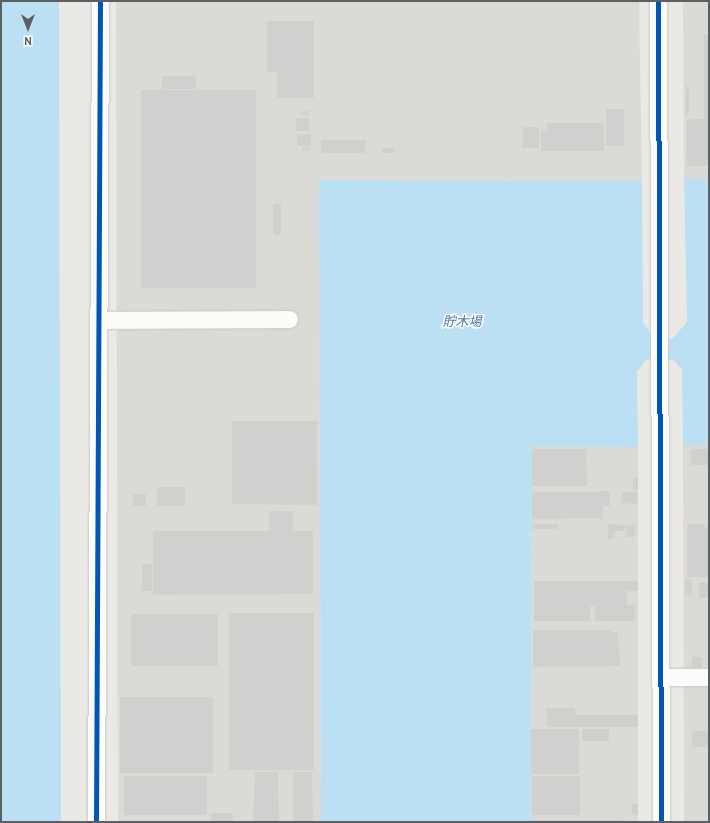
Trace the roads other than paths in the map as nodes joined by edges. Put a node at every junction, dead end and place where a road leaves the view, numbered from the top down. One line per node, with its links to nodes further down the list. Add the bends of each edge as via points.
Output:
1 (100, 1): 4 (street)
2 (658, 1): 5 (street, via 657,377)
3 (289, 319): 4 (street)
4 (98, 320): 7 (street)
5 (660, 677): 6 (street); 8 (street)
6 (709, 677)
7 (96, 822)
8 (661, 822)

